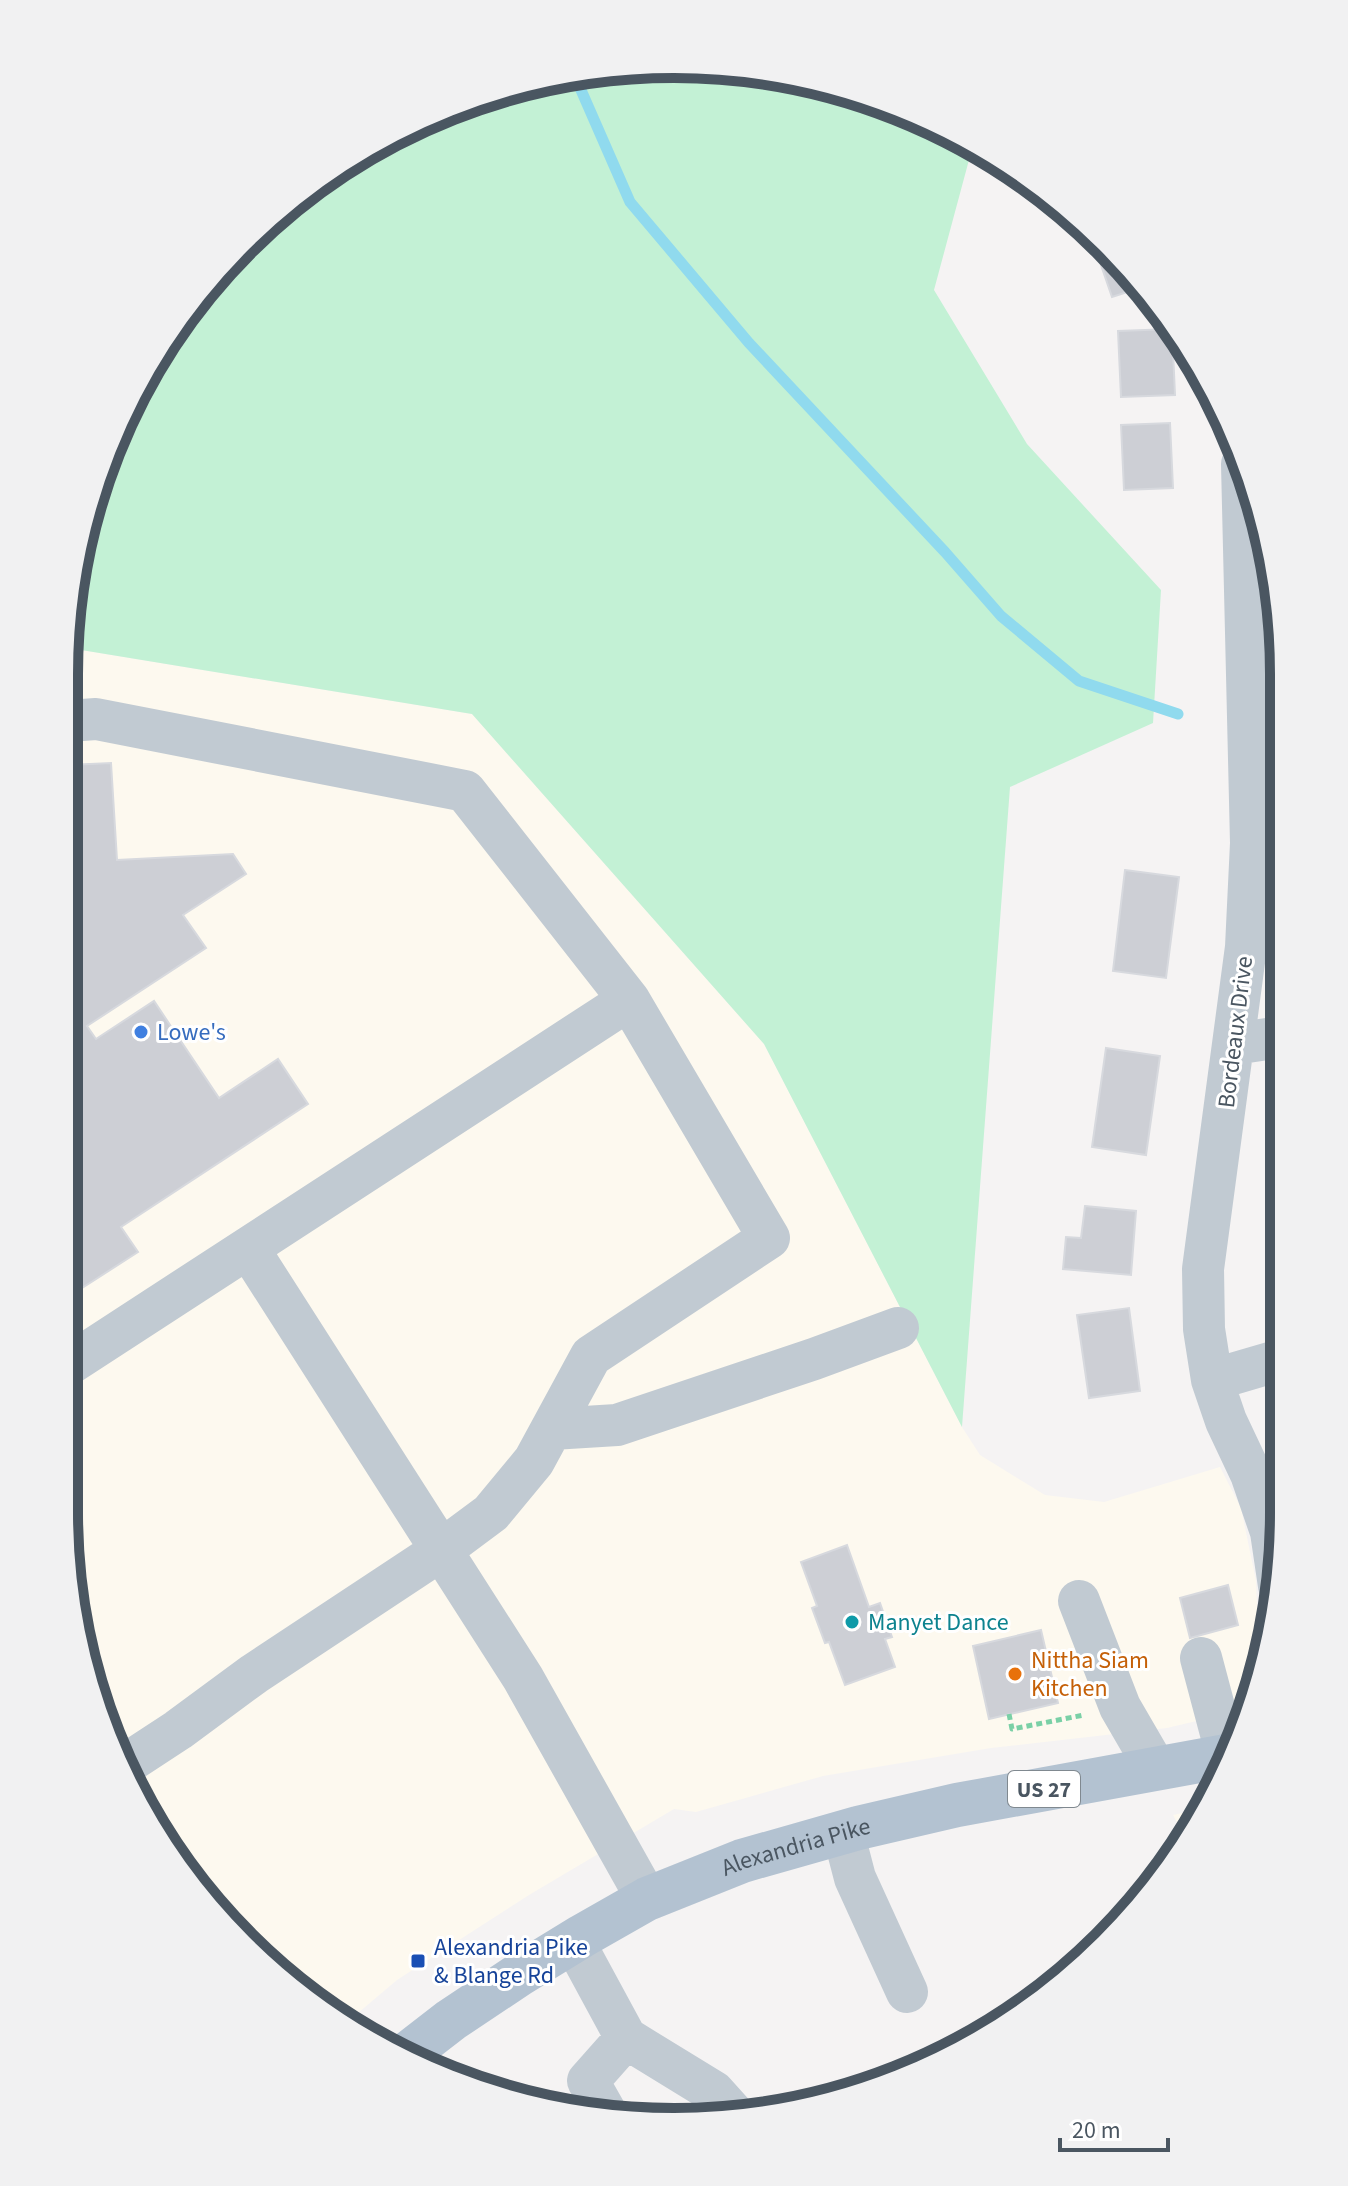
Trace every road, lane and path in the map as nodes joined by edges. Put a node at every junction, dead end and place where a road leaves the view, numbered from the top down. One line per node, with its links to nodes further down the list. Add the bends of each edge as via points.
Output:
1 (1243, 497): 5 (street, Bordeaux Drive, via 1251,843)
2 (78, 720): 3 (street, via 96,719 465,791)
3 (629, 1000): 6 (street); 11 (street, via 769,1238 591,1356)
4 (1270, 1039): 5 (street)
5 (1234, 1044): 10 (street, Bordeaux Drive, via 1203,1269)
6 (248, 1248): 8 (street); 13 (street)
7 (898, 1328): 11 (street, via 617,1425)
8 (78, 1359)
9 (1270, 1363): 10 (street)
10 (1212, 1380): 12 (street, Bordeaux Drive)
11 (552, 1429): 13 (street, via 533,1463 491,1513)
12 (1270, 1528)
13 (440, 1551): 19 (street); 23 (street, via 523,1678)
14 (1079, 1601): 16 (street)
15 (1201, 1658): 18 (street)
16 (1120, 1707): 17 (path, via 1012,1729); 21 (street)
17 (1009, 1714)
18 (1222, 1746)
19 (132, 1760)
20 (1216, 1761): 21 (main road, Alexandria Pike / US 27)
21 (1156, 1769): 22 (main road, Alexandria Pike / US 27)
22 (843, 1832): 23 (main road, Alexandria Pike / US 27, via 742,1861); 25 (street, via 855,1878)
23 (647, 1899): 24 (main road, Alexandria Pike / US 27)
24 (574, 1942): 26 (street); 27 (main road, Alexandria Pike / US 27)
25 (907, 1992)
26 (626, 2038): 28 (street, via 588,2081); 29 (street, via 714,2092)
27 (414, 2049)
28 (601, 2103)
29 (726, 2106)

